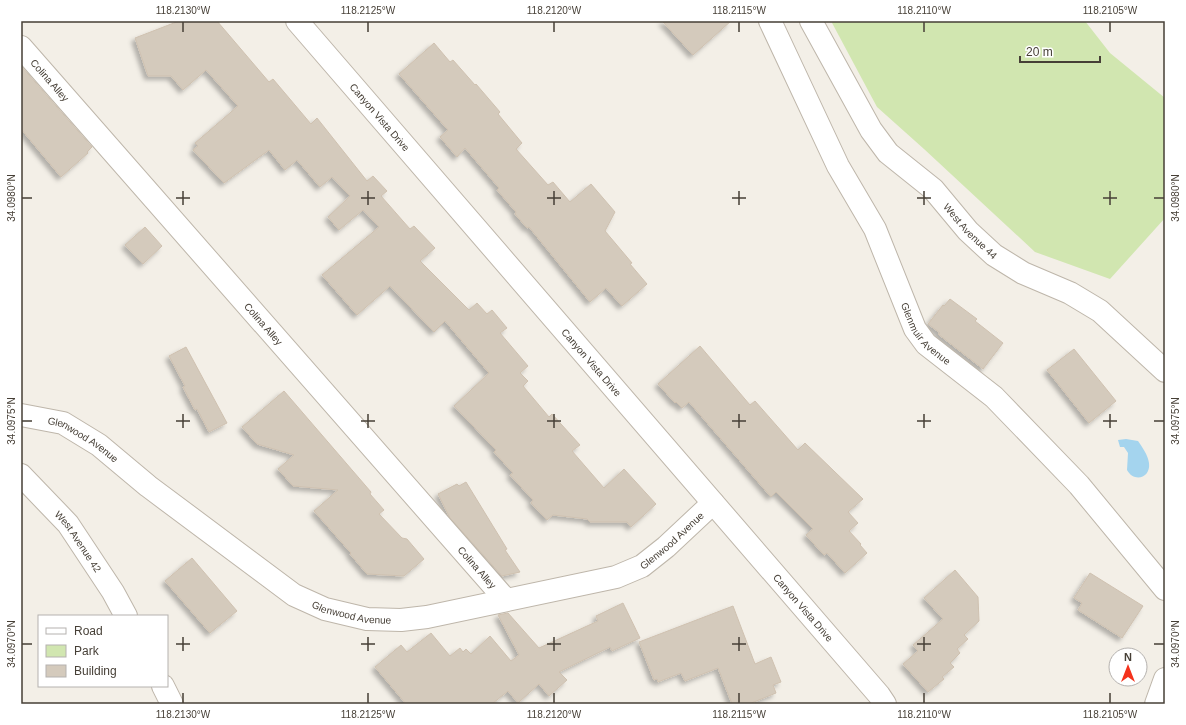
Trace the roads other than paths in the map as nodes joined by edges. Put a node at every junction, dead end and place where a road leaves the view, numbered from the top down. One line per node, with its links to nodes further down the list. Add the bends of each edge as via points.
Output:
1 (297, 21): 8 (street, Canyon Vista Drive)
2 (770, 21): 9 (street, Glenmuir Avenue, via 838,166 875,229 915,328 926,344 994,397 1063,468)
3 (811, 21): 5 (street, West Avenue 44, via 871,130 888,153 933,189 968,231 994,255 1022,273 1070,293 1100,311)
4 (21, 47): 10 (street, Colina Alley)
5 (1165, 371)
6 (21, 415): 10 (street, Glenwood Avenue, via 63,423 99,445 148,486 294,595 326,609 367,619 401,620)
7 (21, 475): 11 (street, West Avenue 42, via 68,524 114,592)
8 (714, 503): 10 (street, Glenwood Avenue, via 642,566 616,577); 15 (street, Canyon Vista Drive)
9 (1165, 589)
10 (506, 600)
11 (126, 615)
12 (1165, 679): 16 (street)
13 (164, 687): 14 (street)
14 (172, 704)
15 (885, 704)
16 (1156, 704)

